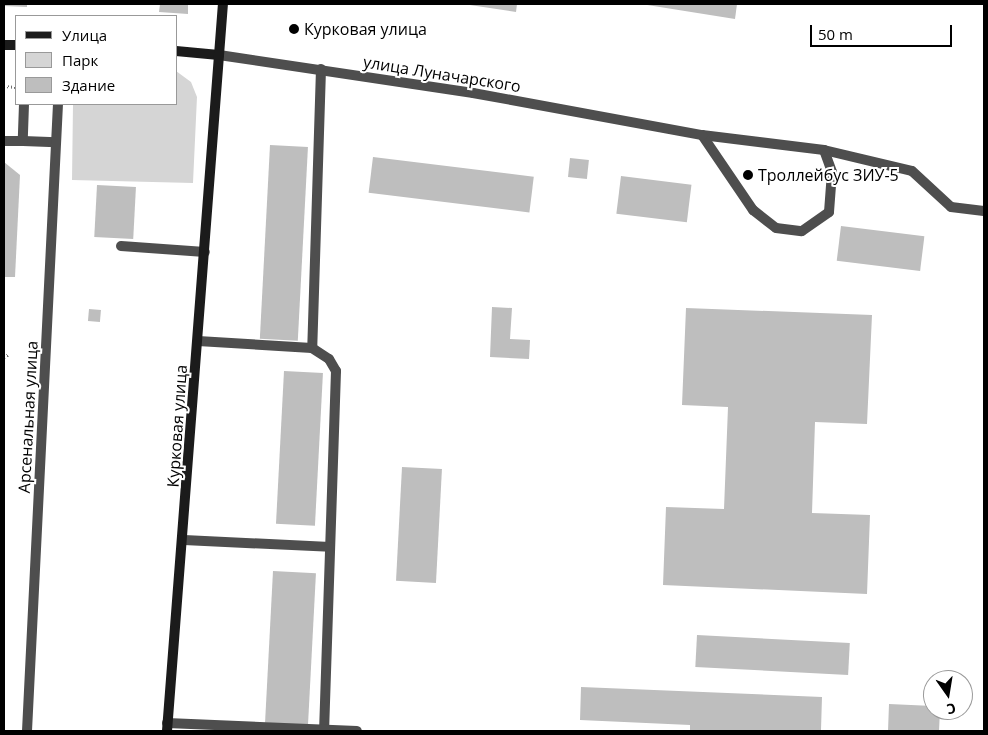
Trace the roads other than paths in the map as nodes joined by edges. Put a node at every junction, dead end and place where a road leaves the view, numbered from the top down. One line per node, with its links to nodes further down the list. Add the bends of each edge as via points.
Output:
1 (223, 4): 3 (street, Курковая улица)
2 (178, 51): 3 (street, улица Луначарского)
3 (219, 55): 4 (street, улица Луначарского); 14 (street, Курковая улица)
4 (321, 70): 7 (street, улица Луначарского); 16 (street)
5 (24, 105): 9 (street)
6 (58, 105): 10 (street, Арсенальная улица)
7 (702, 135): 11 (street, улица Луначарского); 11 (street, via 753,210 776,228 802,231 829,212 832,172)
8 (4, 141): 9 (street)
9 (23, 141): 10 (street)
10 (56, 142): 22 (street, Арсенальная улица)
11 (824, 150): 12 (street, улица Луначарского, via 912,171 951,208)
12 (984, 211)
13 (121, 246): 14 (street)
14 (205, 252): 15 (street, Курковая улица)
15 (198, 341): 16 (street); 17 (street, Курковая улица)
16 (312, 348): 18 (street, via 329,359 336,371)
17 (184, 540): 18 (street); 19 (street, Курковая улица)
18 (330, 547): 21 (street)
19 (167, 727): 20 (street)
20 (241, 729): 21 (street)
21 (324, 730): 23 (street)
22 (27, 731)
23 (357, 731)

